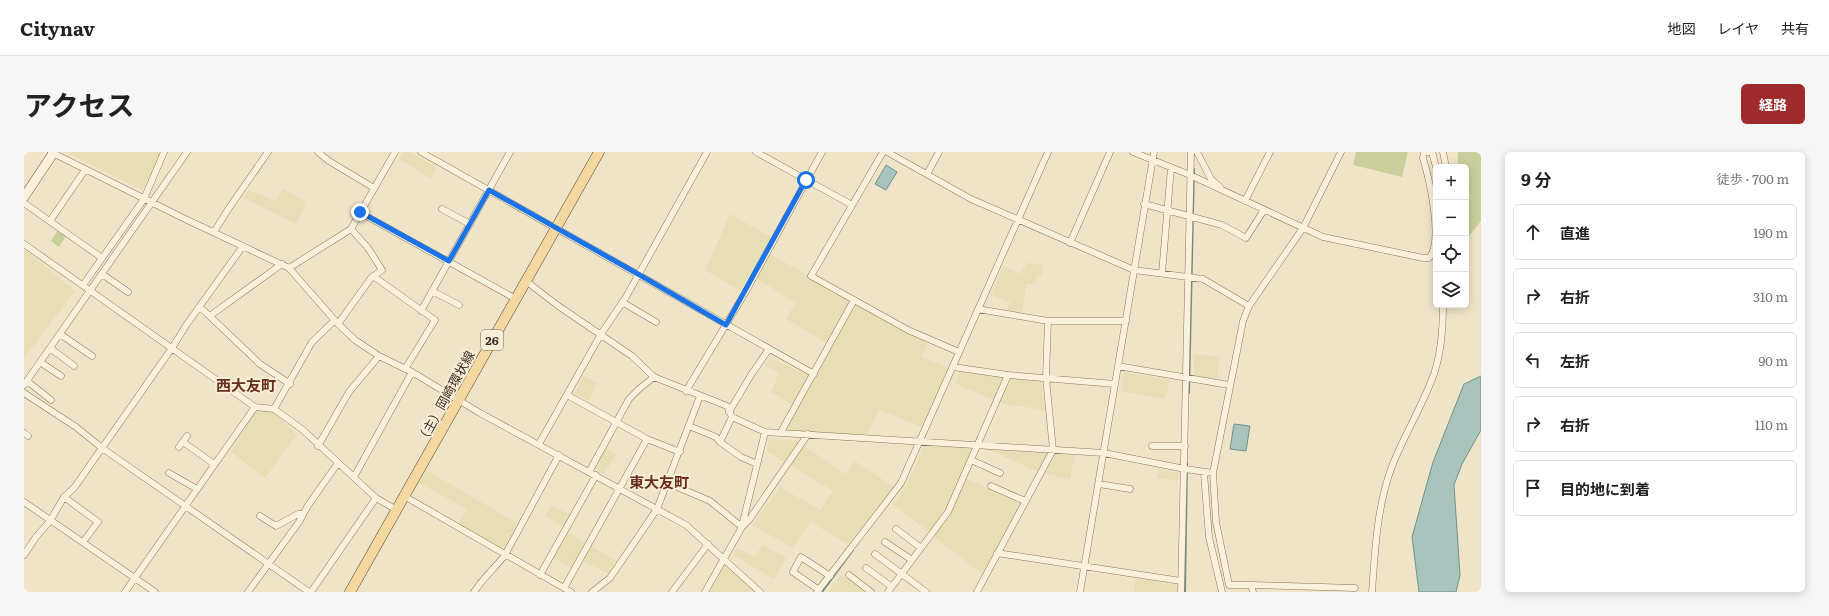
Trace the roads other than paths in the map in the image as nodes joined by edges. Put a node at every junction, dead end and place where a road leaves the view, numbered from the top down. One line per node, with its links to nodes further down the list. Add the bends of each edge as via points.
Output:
1 (53, 152): 31 (street); 38 (street)
2 (164, 152): 39 (street)
3 (186, 152): 41 (street)
4 (268, 152): 56 (street)
5 (318, 152): 35 (street, via 329,162)
6 (395, 152): 35 (street)
7 (421, 152): 36 (street)
8 (510, 152): 36 (street)
9 (599, 152): 53 (main road, （主）岡崎環状線 / 26)
10 (706, 152): 67 (street)
11 (756, 152): 34 (street)
12 (822, 152): 34 (street)
13 (883, 152): 44 (street)
14 (887, 152): 32 (street)
15 (939, 152): 32 (street)
16 (1048, 152): 50 (street)
17 (1110, 152): 57 (street)
18 (1133, 152): 27 (street)
19 (1154, 152): 27 (street)
20 (1191, 152): 33 (street)
21 (1197, 152): 37 (street, via 1211,179)
22 (1270, 152): 40 (street)
23 (1341, 152): 54 (street)
24 (1428, 152): 54 (street, via 1424,153 1423,158 1431,193 1435,235 1433,253 1429,258 1323,237)
25 (1432, 152): 28 (street)
26 (1443, 152): 29 (street)
27 (1152, 160): 30 (street); 43 (street)
28 (1435, 164)
29 (1445, 164)
30 (1171, 168): 33 (street); 46 (street)
31 (85, 170): 39 (street); 51 (street)
32 (927, 174): 50 (street)
33 (1190, 176): 37 (street); 49 (street)
34 (806, 180): 44 (street); 89 (street)
35 (374, 188): 48 (street)
36 (489, 190): 52 (street); 53 (street)
37 (1233, 196): 40 (street)
38 (24, 197)
39 (144, 199): 41 (street); 60 (street)
40 (1245, 201): 47 (street)
41 (152, 202): 56 (street); 66 (street)
42 (24, 203): 51 (street)
43 (1144, 204): 46 (street); 64 (street)
44 (852, 205): 76 (street, via 811,276)
45 (442, 209): 52 (street)
46 (1168, 210): 49 (street); 65 (street)
47 (1264, 210): 49 (street, via 1246,238 1222,225); 54 (street)
48 (360, 212): 55 (street); 61 (street)
49 (1190, 216): 69 (street)
50 (1018, 220): 57 (street); 81 (street)
51 (50, 221): 60 (street)
52 (470, 224): 61 (street)
53 (556, 228): 67 (street); 70 (main road, （主）岡崎環状線 / 26)
54 (1303, 228): 79 (street)
55 (351, 229): 63 (street); 68 (street, via 368,248 382,270)
56 (214, 232): 59 (street)
57 (1070, 243): 64 (street)
58 (24, 244): 71 (street)
59 (243, 246): 62 (street); 80 (street)
60 (102, 258): 71 (street)
61 (449, 261): 73 (street); 75 (street)
62 (282, 264): 63 (street); 84 (street)
63 (289, 268): 87 (street)
64 (1134, 270): 65 (street); 86 (street)
65 (1162, 273): 69 (street)
66 (102, 274): 72 (street); 74 (street)
67 (638, 274): 77 (street); 89 (street)
68 (373, 276): 83 (street); 87 (street)
69 (1189, 278): 79 (street, via 1202,279); 109 (street)
70 (526, 281): 75 (main road, （主）岡崎環状線 / 26); 91 (street)
71 (83, 285): 72 (street)
72 (90, 290): 90 (street); 93 (street)
73 (432, 291): 78 (street); 83 (street)
74 (128, 292)
75 (516, 299): 118 (main road, （主）岡崎環状線 / 26)
76 (854, 300): 95 (street, via 908,330); 104 (street)
77 (622, 302): 88 (street); 91 (street)
78 (460, 306)
79 (1249, 306): 113 (street, via 1243,321)
80 (200, 307): 84 (street); 93 (street)
81 (978, 308): 85 (street); 95 (street)
82 (1443, 308): 217 (street, via 1434,373 1391,468 1383,495 1378,519)
83 (421, 311): 102 (street, via 435,320)
84 (211, 315): 111 (street, via 260,364)
85 (1048, 321): 86 (street); 108 (street)
86 (1126, 321): 100 (street)
87 (337, 322): 97 (street, via 355,340); 111 (street, via 312,342)
88 (656, 322)
89 (726, 325): 94 (street); 114 (street)
90 (60, 334): 92 (street); 96 (street)
91 (602, 334): 107 (street, via 632,356); 116 (street)
92 (50, 348): 98 (street); 99 (street)
93 (172, 348): 120 (street); 139 (street)
94 (769, 349): 104 (street); 122 (street, via 751,375)
95 (959, 352): 101 (street)
96 (92, 356)
97 (379, 356): 102 (street); 135 (street, via 349,392)
98 (40, 362): 106 (street); 110 (street)
99 (74, 366)
100 (1118, 366): 109 (street); 112 (street)
101 (953, 367): 105 (street); 130 (street)
102 (405, 369): 103 (street)
103 (412, 372): 118 (street); 155 (street)
104 (814, 374): 126 (street)
105 (1008, 374): 108 (street); 134 (street)
106 (61, 376)
107 (654, 377): 114 (street); 123 (street, via 629,399)
108 (1046, 378): 112 (street); 140 (street)
109 (1186, 378): 113 (street); 137 (street)
110 (25, 383): 119 (street)
111 (290, 384): 121 (street)
112 (1115, 384): 142 (street)
113 (1229, 385): 153 (street)
114 (686, 391): 117 (street)
115 (24, 393): 139 (street, via 76,427)
116 (567, 395): 123 (street); 133 (street)
117 (700, 396): 122 (street, via 727,406); 124 (street)
118 (458, 399): 133 (street); 162 (main road, （主）岡崎環状線 / 26)
119 (50, 400)
120 (255, 407): 121 (street); 146 (street)
121 (274, 409): 135 (street, via 303,430)
122 (731, 415): 125 (street); 132 (street)
123 (617, 422): 129 (street); 149 (street)
124 (689, 426): 132 (street, via 716,437); 141 (street)
125 (765, 432): 126 (street); 147 (street)
126 (781, 432): 127 (street)
127 (808, 434): 130 (street); 173 (street)
128 (187, 436): 131 (street)
129 (647, 439): 141 (street); 159 (street)
130 (919, 441): 134 (street); 191 (street, via 901,483)
131 (183, 442): 138 (street); 146 (street)
132 (720, 442): 147 (street, via 741,457)
133 (539, 444): 143 (street)
134 (978, 445): 140 (street); 144 (street)
135 (318, 446): 145 (street)
136 (1152, 446): 137 (street)
137 (1185, 446): 148 (street)
138 (179, 447)
139 (102, 448): 163 (street, via 74,488); 167 (street)
140 (1053, 450): 142 (street); 165 (street)
141 (680, 452): 156 (street)
142 (1104, 453): 148 (street); 157 (street)
143 (559, 455): 149 (street); 182 (street)
144 (971, 460): 152 (street); 178 (street, via 948,512)
145 (338, 463): 155 (street); 170 (street)
146 (214, 464): 160 (street)
147 (757, 464): 173 (street)
148 (1185, 469): 150 (street); 193 (street)
149 (589, 472): 154 (street)
150 (1204, 472): 153 (street); 215 (street, via 1209,537)
151 (169, 473): 160 (street)
152 (1000, 473)
153 (1213, 473): 194 (street, via 1216,522 1229,585)
154 (596, 475): 159 (street); 189 (street)
155 (354, 477): 164 (street)
156 (668, 483): 168 (street); 173 (street, via 710,501)
157 (1099, 484): 161 (street); 187 (street)
158 (991, 486): 165 (street)
159 (619, 488): 168 (street); 195 (street)
160 (197, 489): 167 (street)
161 (1130, 489)
162 (404, 496): 169 (main road, （主）岡崎環状線 / 26); 182 (street)
163 (64, 497): 172 (street); 175 (street, via 98,522)
164 (376, 498): 169 (street); 202 (street)
165 (1025, 501): 179 (street)
166 (24, 502): 172 (street)
167 (185, 506): 185 (street); 192 (street)
168 (657, 509): 177 (street, via 686,525); 206 (street, via 610,578)
169 (397, 510): 203 (main road, （主）岡崎環状線 / 26)
170 (302, 514): 171 (street, via 276,526); 185 (street)
171 (260, 516)
172 (50, 520): 175 (street); 181 (street)
173 (742, 527): 183 (street)
174 (896, 529): 178 (street)
175 (83, 542): 192 (street)
176 (885, 542): 184 (street)
177 (708, 544): 183 (street); 207 (street)
178 (921, 548): 184 (street)
179 (997, 553): 187 (street); 212 (street)
180 (875, 554): 188 (street)
181 (24, 555)
182 (505, 555): 189 (street); 204 (street, via 483,578)
183 (724, 558): 208 (street); 209 (street)
184 (912, 560): 188 (street)
185 (269, 564): 201 (street); 202 (street)
186 (866, 568): 197 (street)
187 (1085, 568): 193 (street); 213 (street)
188 (902, 574): 197 (street); 211 (street)
189 (540, 575): 195 (street)
190 (849, 575): 210 (street)
191 (830, 576): 198 (street); 198 (street, via 801,557 793,572)
192 (134, 578): 199 (street); 200 (street)
193 (1181, 581): 214 (street)
194 (1251, 585): 196 (street); 216 (street)
195 (564, 588): 205 (street)
196 (1355, 588)
197 (890, 589)
198 (818, 591)
199 (125, 592)
200 (155, 592)
201 (248, 592)
202 (310, 592)
203 (350, 592)
204 (474, 592)
205 (571, 592)
206 (592, 592)
207 (672, 592)
208 (705, 592)
209 (760, 592)
210 (871, 592)
211 (926, 592)
212 (977, 592)
213 (1080, 592)
214 (1181, 592)
215 (1222, 592)
216 (1252, 592)
217 (1372, 592)

